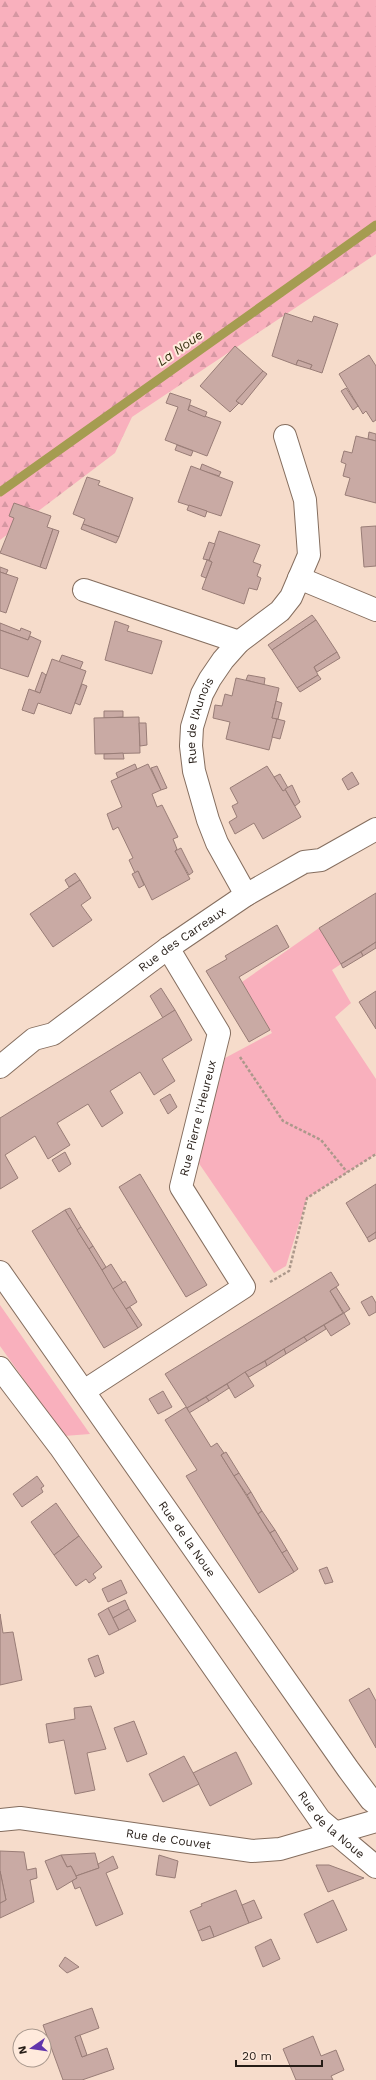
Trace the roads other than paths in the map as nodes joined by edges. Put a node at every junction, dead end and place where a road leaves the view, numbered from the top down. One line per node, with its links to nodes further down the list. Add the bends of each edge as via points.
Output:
1 (285, 436): 2 (street, Rue de l'Aunois, via 306,500 309,555)
2 (299, 578): 4 (street); 5 (street, Rue de l'Aunois, via 291,597 280,611)
3 (84, 590): 5 (street)
4 (376, 610)
5 (239, 642): 7 (street, Rue de l'Aunois, via 223,660 202,694 192,727 191,746 199,793 208,820 217,843)
6 (376, 829): 7 (street, Rue des Carreaux, via 321,860 304,862)
7 (246, 895): 8 (street, Rue des Carreaux)
8 (168, 948): 9 (street, Rue des Carreaux, via 53,1034 34,1039); 12 (street, Rue Pierre l'Heureux, via 219,1033 181,1187 244,1287)
9 (0, 1067)
10 (0, 1272): 12 (street, Rue de la Noue)
11 (0, 1368): 16 (street, Rue de la Noue, via 60,1447 305,1800)
12 (84, 1391): 13 (street, Rue de la Noue, via 108,1429 348,1770)
13 (376, 1804)
14 (0, 1820): 16 (street, Rue de Couvet, via 20,1818 252,1851 280,1849)
15 (376, 1821): 16 (street, Rue de Couvet)
16 (335, 1834): 17 (street, Rue de la Noue)
17 (376, 1867)

